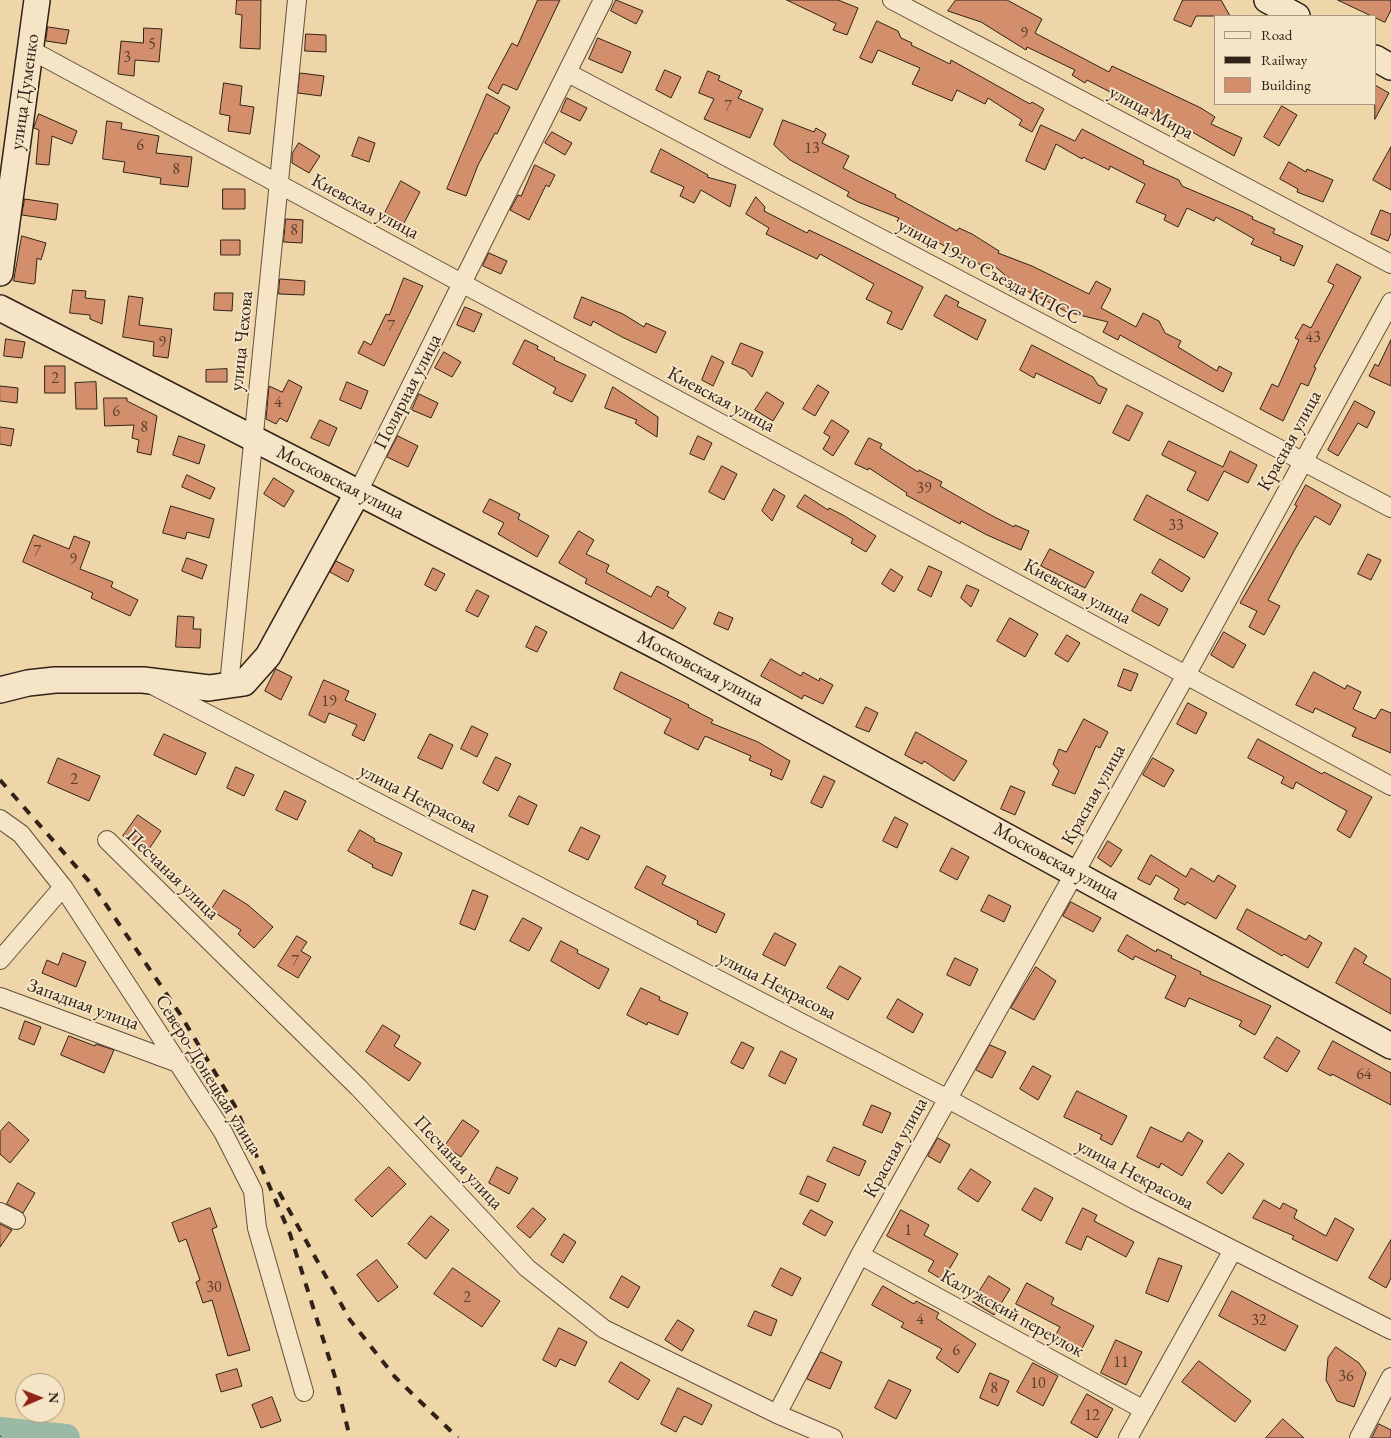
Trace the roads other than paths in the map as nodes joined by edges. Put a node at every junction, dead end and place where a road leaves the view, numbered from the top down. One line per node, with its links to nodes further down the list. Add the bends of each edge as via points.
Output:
1 (37, 0): 7 (main road, улица Думенко)
2 (297, 0): 11 (street, улица Чехова)
3 (603, 0): 10 (street, Полярная улица)
4 (892, 0): 12 (street, улица Мира)
5 (1267, 0): 6 (main road)
6 (1295, 15)
7 (31, 50): 11 (street, Киевская улица); 13 (main road, улица Думенко)
8 (1376, 59): 9 (main road)
9 (1391, 67)
10 (568, 73): 14 (street, Полярная улица); 18 (street, улица 19-го Съезда КПСС)
11 (279, 184): 14 (street, Киевская улица); 17 (street, улица Чехова)
12 (1391, 264)
13 (0, 273)
14 (463, 284): 19 (street, Полярная улица); 21 (street, Киевская улица)
15 (1391, 302): 18 (street, Красная улица)
16 (0, 308): 17 (main road, Московская улица)
17 (254, 438): 19 (main road, Московская улица); 23 (street, улица Чехова)
18 (1303, 462): 20 (street, улица 19-го Съезда КПСС); 21 (street, Красная улица)
19 (358, 492): 23 (main road, Полярная улица, via 268,656 244,684); 28 (main road, Московская улица, via 668,652)
20 (1391, 508)
21 (1186, 675): 25 (street, Киевская улица); 28 (street, Красная улица)
22 (143, 680): 23 (main road, Полярная улица, via 208,688); 24 (main road, Полярная улица, via 55,680 28,682); 34 (street, улица Некрасова)
23 (229, 685)
24 (0, 690)
25 (1391, 786)
26 (0, 819): 29 (street, Северо-Донецкая улица, via 21,834)
27 (107, 840): 43 (street, Песчаная улица, via 359,1088 527,1268 604,1329)
28 (1075, 873): 32 (main road, Московская улица); 34 (street, Красная улица)
29 (63, 887): 30 (street); 33 (street, Северо-Донецкая улица)
30 (0, 960)
31 (0, 997): 33 (street, Западная улица)
32 (1391, 1046)
33 (178, 1063): 41 (street, Северо-Донецкая улица, via 223,1132 253,1191 257,1228)
34 (948, 1099): 37 (street, улица Некрасова); 38 (street, Красная улица)
35 (0, 1212): 36 (street)
36 (16, 1220)
37 (1233, 1250): 39 (street, улица Некрасова); 42 (street)
38 (860, 1255): 42 (street, Калужский переулок); 43 (street, Красная улица)
39 (1391, 1330)
40 (1391, 1377): 46 (street)
41 (304, 1392)
42 (1144, 1410): 45 (street)
43 (777, 1414): 44 (street, Песчаная улица)
44 (833, 1438)
45 (1128, 1438)
46 (1360, 1438)

